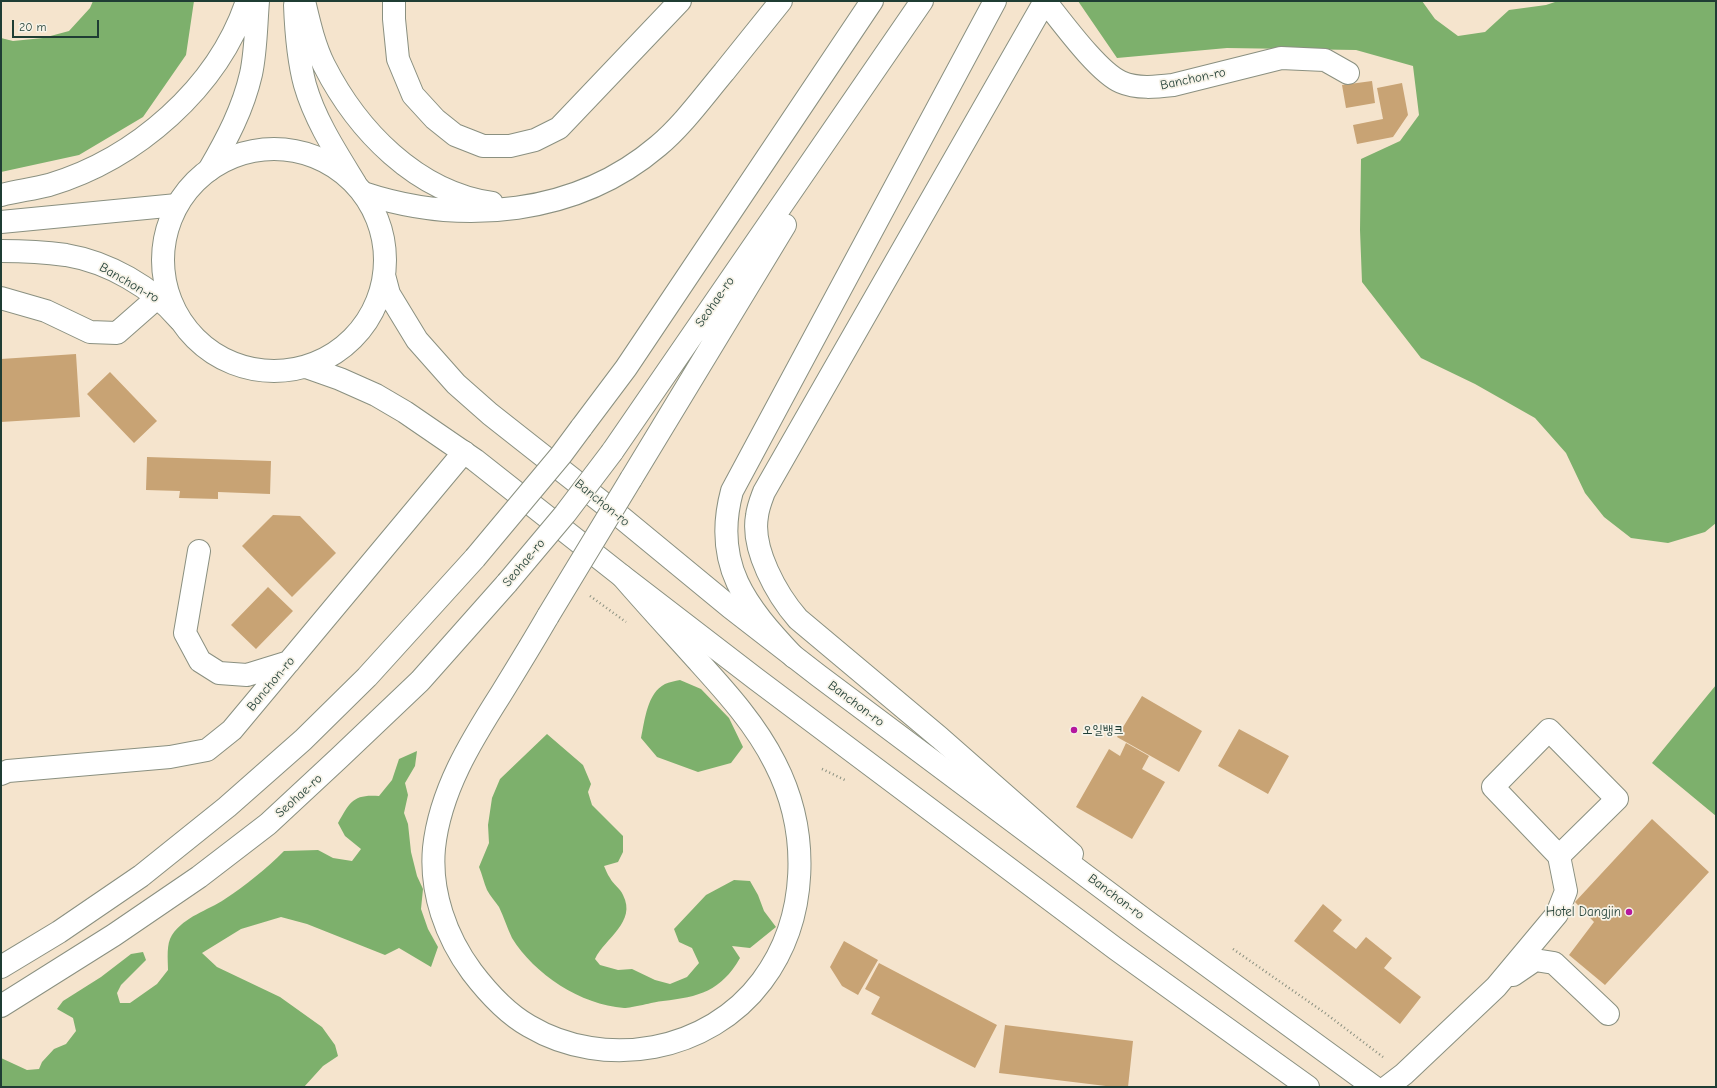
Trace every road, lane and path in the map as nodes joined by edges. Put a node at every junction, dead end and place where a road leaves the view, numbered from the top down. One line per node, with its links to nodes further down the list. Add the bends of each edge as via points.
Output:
1 (247, 1): 16 (main road, via 224,50 207,74 150,133 84,172 49,185)
2 (258, 1): 14 (main road, via 253,58 246,90 234,124)
3 (295, 1): 15 (main road, via 298,48 305,84 324,130)
4 (304, 1): 18 (main road, via 323,63 333,82 384,148 414,171 450,191 483,201)
5 (394, 1): 6 (main road, via 398,59 413,94 435,119 455,135 483,146 510,146 535,140 559,128)
6 (680, 1)
7 (781, 1): 18 (main road, via 699,103 659,145 644,157 595,186)
8 (872, 1): 34 (main road, bridge, via 630,361 561,455 476,558 367,677 303,740 227,807 141,876 59,932)
9 (922, 1): 12 (main road, Seohae-ro)
10 (995, 1): 29 (main road, via 732,491 725,535 731,565 756,614)
11 (1045, 1): 13 (main road, Banchon-ro, via 1102,69 1121,82 1155,87 1173,85 1282,58 1325,60); 33 (main road, via 764,492 756,517 757,530 768,573 781,598 798,619 940,738)
12 (904, 29): 28 (main road, bridge, via 476,735 451,783 443,808 434,850 435,885 439,906 450,936 470,970 500,1004 528,1026 565,1043 595,1050 628,1051 658,1046 704,1030 720,1021 747,998 765,976 781,949 792,915 800,866 798,834 792,805 775,763 756,730 728,694); 37 (main road, Seohae-ro, bridge, via 612,452 566,514 420,681 268,824 199,877 114,935)
13 (1348, 73)
14 (209, 170): 15 (main road, Banchon-ro, via 229,158 250,151 296,150 318,157 337,168); 17 (main road, Banchon-ro, via 191,186)
15 (359, 188): 18 (main road, via 402,204 445,210 470,212); 21 (main road, Banchon-ro, via 374,212 382,232 385,253)
16 (1, 195)
17 (177, 205): 19 (main road); 24 (main road, Banchon-ro, via 167,227 162,263 165,286)
18 (535, 206)
19 (1, 222)
20 (1, 251): 23 (main road, Banchon-ro, via 37,252 83,259 117,272)
21 (384, 275): 25 (main road, Banchon-ro, via 380,294 372,312 355,336 332,354); 29 (main road, Banchon-ro, via 389,294 417,340 466,393)
22 (1, 298): 23 (main road, via 46,311 90,332 117,334)
23 (158, 298): 24 (main road, Banchon-ro)
24 (179, 319): 25 (main road, Banchon-ro, via 200,345 229,362 267,371)
25 (306, 367): 26 (main road, Banchon-ro, via 376,395)
26 (464, 452): 28 (main road, Banchon-ro); 30 (main road, Banchon-ro)
27 (199, 551): 30 (main road, via 185,633 200,661 219,673 247,675)
28 (622, 576): 40 (main road, Banchon-ro, via 1116,949)
29 (794, 657): 33 (main road, Banchon-ro)
30 (289, 662): 31 (main road, Banchon-ro, via 232,730 207,750 170,757 8,771)
31 (1, 774)
32 (1559, 856): 32 (main road, via 1617,799 1549,730 1493,787); 36 (main road, via 1566,891 1557,914)
33 (1149, 923): 41 (main road, Banchon-ro)
34 (1, 967)
35 (1277, 979): 39 (path)
36 (1496, 987): 38 (main road, via 1535,960 1554,963); 42 (main road)
37 (1, 1006)
38 (1608, 1014)
39 (1388, 1061)
40 (1308, 1087)
41 (1374, 1087)
42 (1387, 1087)

